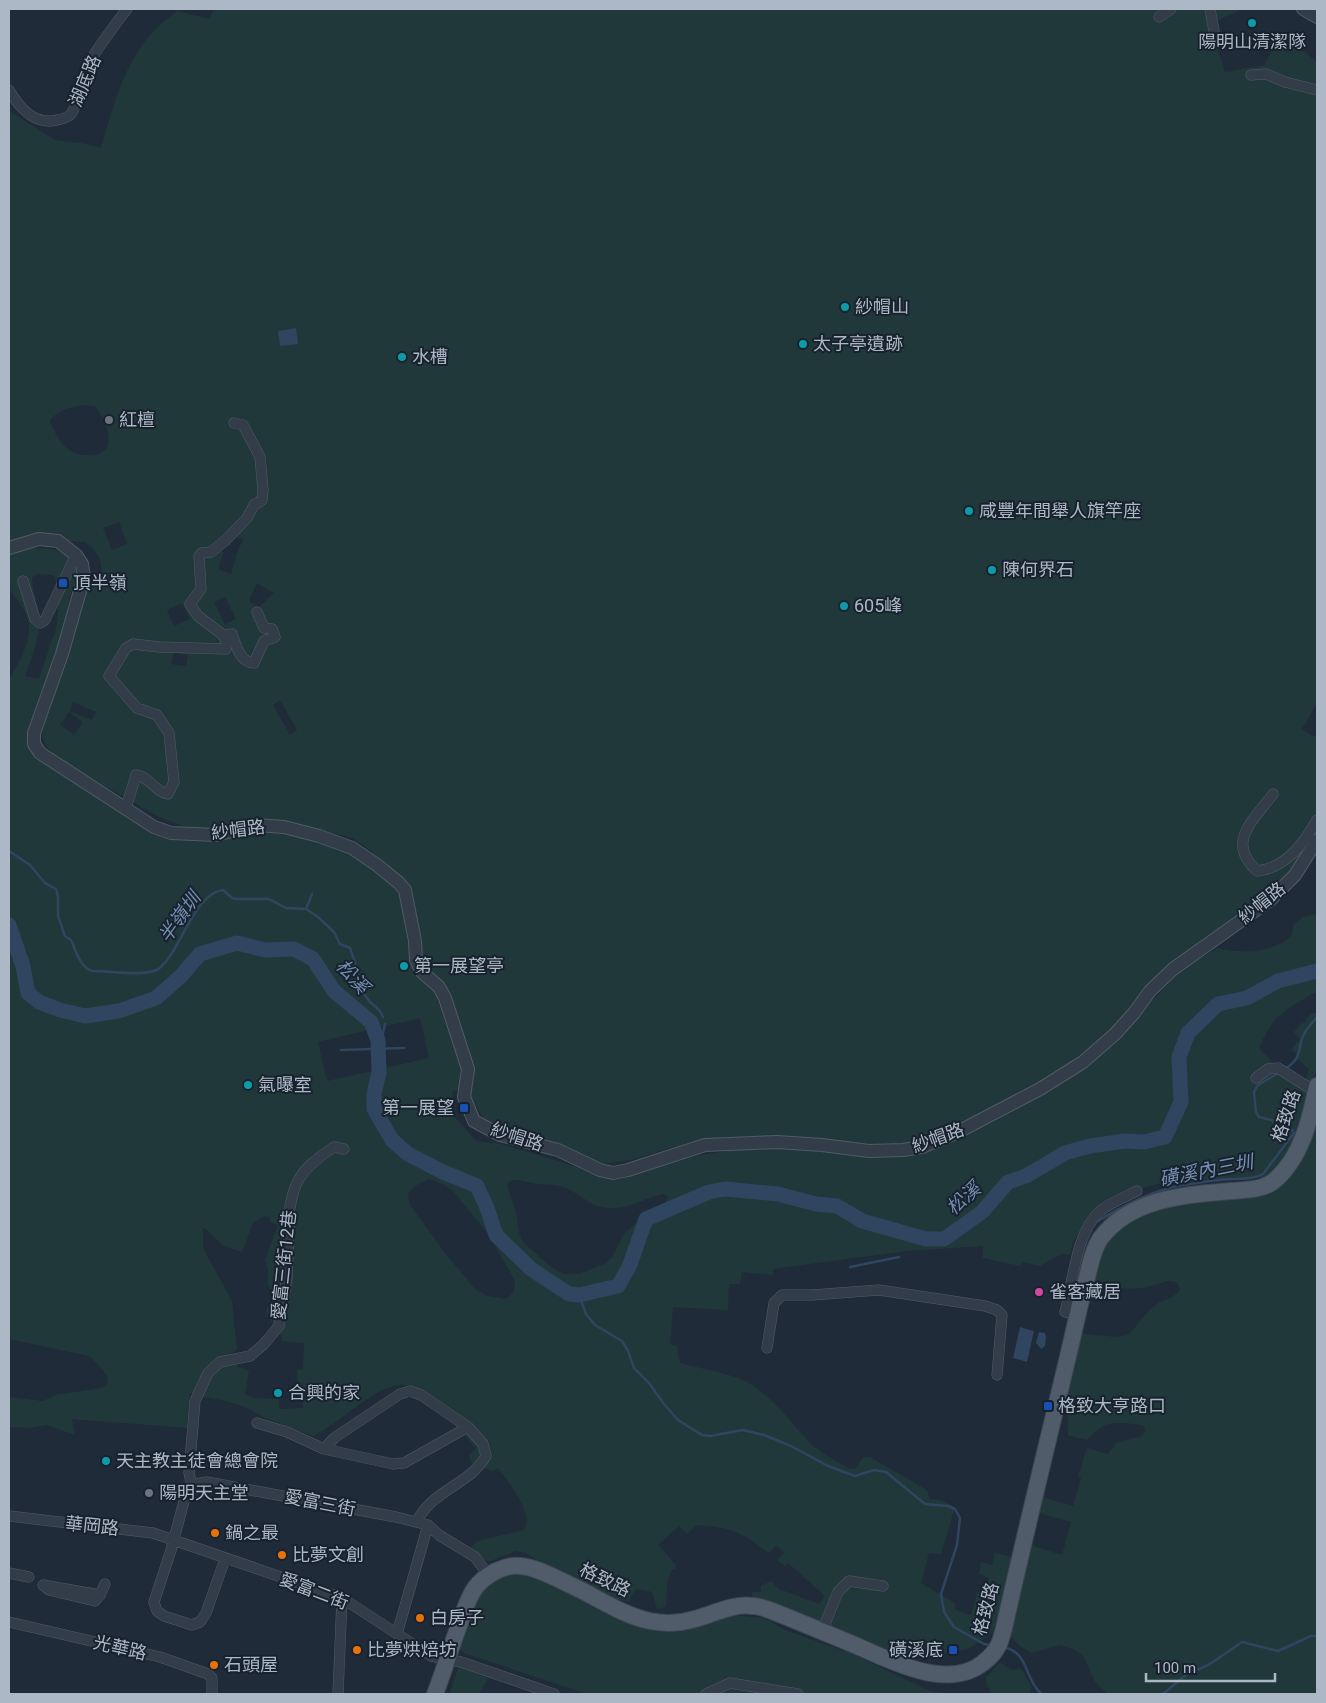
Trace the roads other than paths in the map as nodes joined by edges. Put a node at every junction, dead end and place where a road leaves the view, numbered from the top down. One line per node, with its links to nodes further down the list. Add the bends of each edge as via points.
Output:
1 (127, 9): 9 (street, 湖底路, via 88,64 74,106 66,118 54,121 36,119 20,108)
2 (1171, 9): 5 (street)
3 (1210, 9): 7 (street)
4 (1304, 9): 6 (street)
5 (1159, 17)
6 (1317, 17)
7 (1214, 31)
8 (1251, 76): 10 (street, via 1266,74)
9 (9, 90)
10 (1317, 90)
11 (234, 423): 16 (street, via 243,425 260,457 262,500 254,505 247,518 226,540 211,552 202,552 199,556 201,589 190,604 198,616)
12 (9, 548): 13 (street, via 39,538 58,541)
13 (76, 554): 14 (street, via 40,623); 18 (street, 紗帽路, via 84,577 54,678 37,720 34,744 40,753)
14 (23, 581)
15 (257, 612): 16 (street, via 264,628 272,629 275,637 264,641 254,663 243,659 232,634)
16 (223, 635): 18 (street, via 226,650 133,644 126,648 109,676 137,708 157,715 169,733 174,782 168,794 162,793 142,776 136,776)
17 (1273, 794): 19 (street, via 1244,834 1242,848 1250,865 1257,871 1268,870 1291,856)
18 (126, 808): 20 (street, 紗帽路, via 154,827 171,833 216,835 257,825 284,827 352,848 377,865 405,890 416,941 416,960 422,972 439,987 445,998 468,1069 464,1098 474,1121 500,1135 558,1150 613,1173 705,1145 777,1142 869,1151 903,1150 922,1147 956,1133 1040,1089 1083,1062 1115,1034 1150,991 1174,969 1270,900 1295,875)
19 (1317, 820)
20 (1317, 840)
21 (1256, 1078): 22 (street, via 1268,1069 1278,1068)
22 (1317, 1089): 25 (main road, 格致路, via 1300,1148 1274,1182 1258,1189 1187,1195 1130,1212 1116,1221 1098,1241)
23 (344, 1148): 31 (street, 愛富三街12巷, via 334,1147 319,1157 304,1170 295,1185 287,1226 286,1278 279,1326 250,1356 220,1362 208,1373 195,1401)
24 (1136, 1191): 25 (street, via 1100,1211 1088,1225 1080,1245)
25 (1079, 1284): 45 (main road, 格致路, via 1077,1315 999,1646 976,1668 961,1674 944,1675 900,1664)
26 (767, 1348): 27 (street, via 774,1303 782,1295 879,1290 996,1310 1002,1315)
27 (997, 1375)
28 (256, 1423): 30 (street, via 287,1432)
29 (468, 1428): 30 (street, via 404,1463 392,1464); 30 (street, via 421,1395 410,1391 400,1394 334,1438); 33 (street, via 483,1444 486,1456 481,1466 428,1504)
30 (324, 1449)
31 (192, 1486): 33 (street, 愛富三街, via 206,1482); 35 (street, via 186,1494)
32 (9, 1516): 35 (street, 華岡路, via 153,1532)
33 (417, 1522): 34 (street, 愛富三街)
34 (428, 1525): 38 (street, 愛富三街, via 475,1556); 46 (street)
35 (173, 1541): 36 (street, 愛富二街); 36 (street, via 154,1602 157,1611 164,1616 192,1624 200,1622)
36 (225, 1559): 43 (street, 愛富二街)
37 (9, 1573): 39 (street)
38 (489, 1576): 45 (main road, 格致路, via 510,1566 522,1566 633,1616 660,1623 693,1620 724,1609 753,1606 772,1610); 47 (main road, 格致路, via 474,1590)
39 (29, 1578)
40 (105, 1584): 42 (street)
41 (883, 1586): 45 (street, via 849,1581 838,1592)
42 (100, 1595)
43 (342, 1598): 46 (street, 愛富二街); 49 (street)
44 (9, 1622): 48 (street, 光華路, via 160,1657 208,1674 212,1678)
45 (822, 1632)
46 (396, 1634): 47 (street, 愛富二街, via 431,1656)
47 (446, 1659): 50 (main road, 格致路); 51 (street, 愛富二街)
48 (212, 1694)
49 (338, 1694)
50 (435, 1694)
51 (554, 1694)
52 (706, 1694): 53 (street, via 730,1683)
53 (798, 1694)

